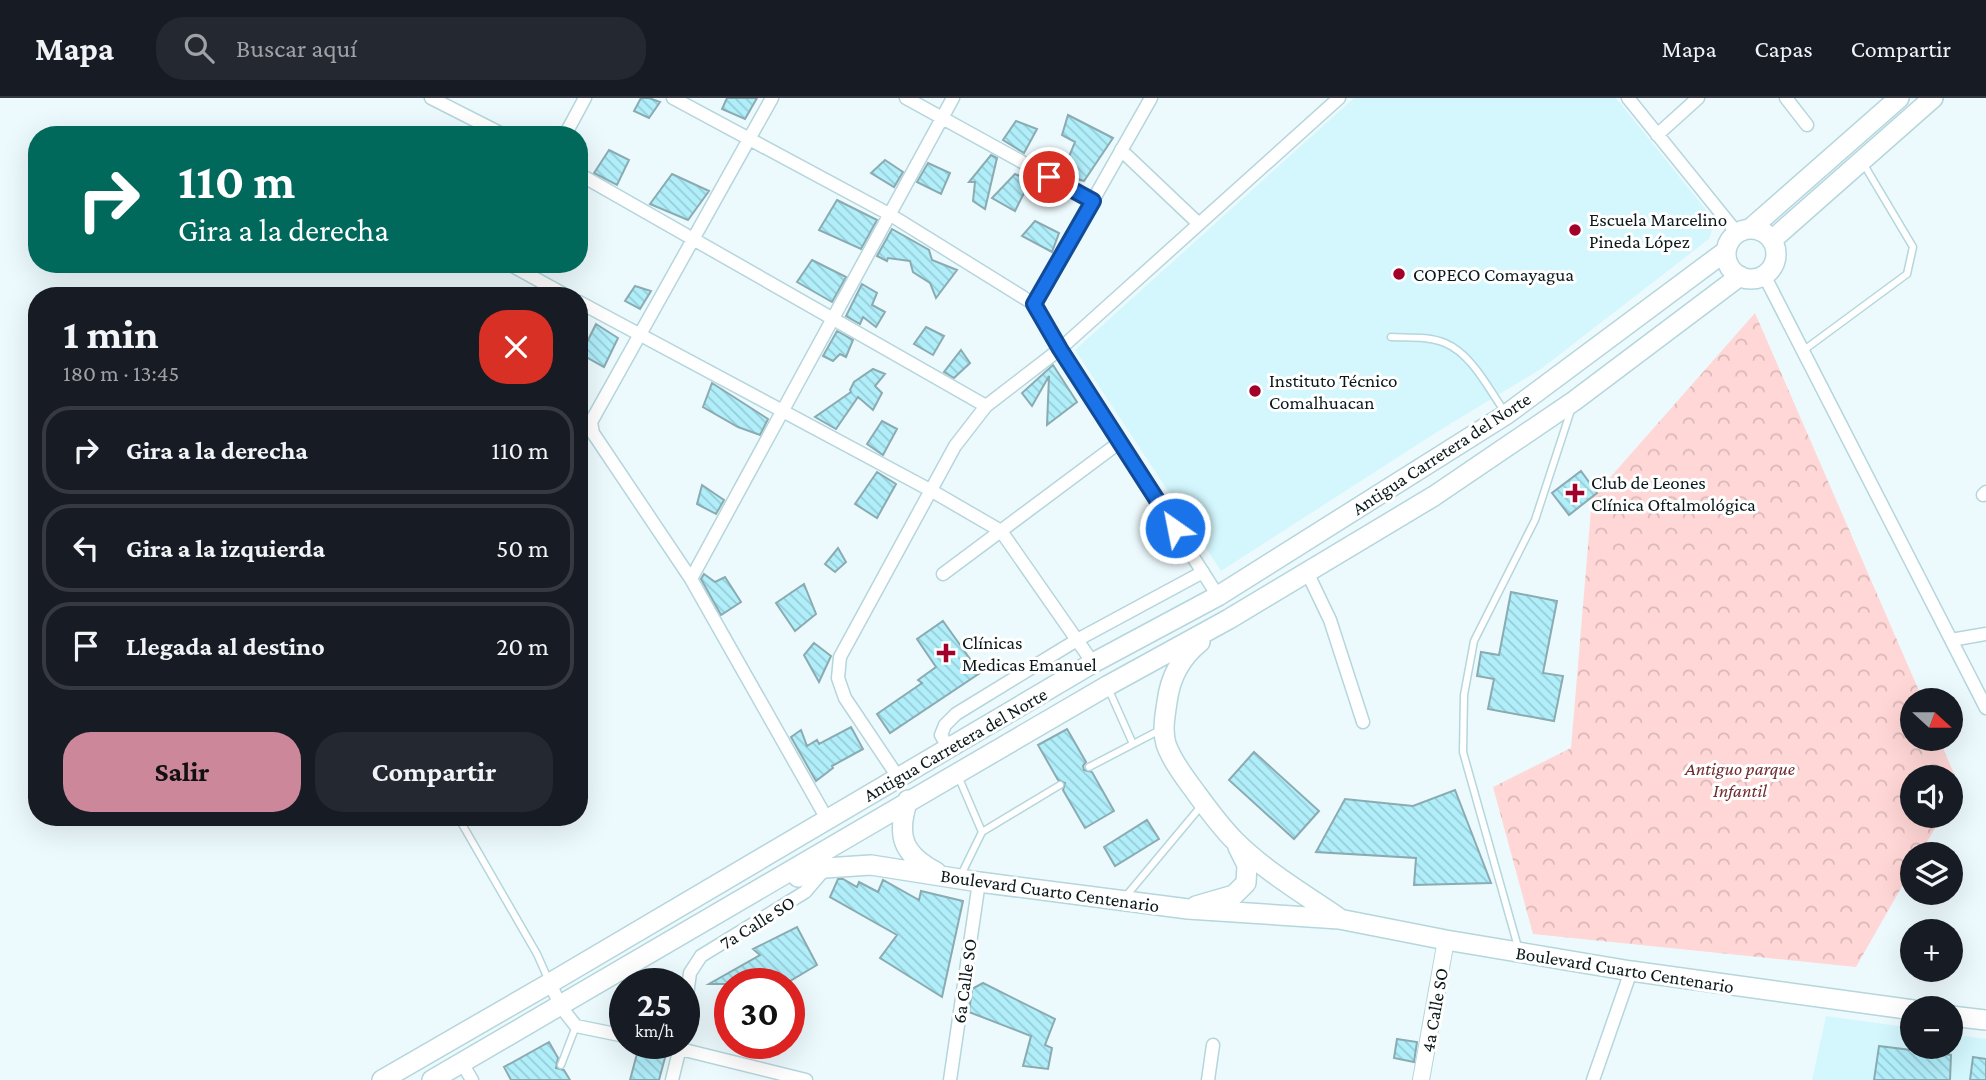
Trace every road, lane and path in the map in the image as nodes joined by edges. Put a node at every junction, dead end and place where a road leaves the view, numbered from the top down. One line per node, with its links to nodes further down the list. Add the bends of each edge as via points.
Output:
1 (431, 98): 16 (street)
2 (585, 98): 17 (street)
3 (673, 98): 19 (street)
4 (772, 98): 19 (street)
5 (905, 98): 14 (street)
6 (953, 98): 14 (street)
7 (1628, 98): 18 (street)
8 (1699, 98): 18 (street)
9 (1786, 98): 15 (street)
10 (1899, 98): 26 (main road)
11 (1933, 98): 21 (main road)
12 (1145, 100): 20 (street)
13 (1330, 100): 25 (street)
14 (941, 118): 23 (street); 24 (street)
15 (1807, 125)
16 (486, 126)
17 (570, 126)
18 (1657, 135): 26 (street)
19 (750, 139): 24 (street); 27 (street)
20 (1121, 150): 23 (street); 25 (street)
21 (1862, 161): 28 (main road); 40 (lane, via 1913,247 1911,262 1907,274)
22 (588, 179): 27 (street)
23 (1093, 201): 34 (street)
24 (889, 214): 34 (street); 36 (street)
25 (1199, 224): 39 (street)
26 (1743, 231): 28 (main road, via 1762,232); 29 (main road)
27 (693, 239): 36 (street); 37 (street)
28 (1772, 240): 31 (main road, via 1776,256)
29 (1726, 251): 32 (main road, via 1728,265); 44 (main road, Antigua Carretera del Norte)
30 (526, 273): 33 (street)
31 (1764, 275): 32 (main road, via 1756,279); 40 (street)
32 (1740, 276): 41 (main road, Antigua Carretera del Norte)
33 (551, 287)
34 (1034, 304): 39 (street)
35 (588, 307): 37 (street)
36 (833, 317): 42 (street); 43 (street)
37 (640, 334): 43 (street); 51 (street, via 591,422 593,433)
38 (1391, 337): 44 (lane, via 1447,344 1466,358)
39 (1060, 349): 42 (street); 45 (street)
40 (1804, 350): 56 (street)
41 (1574, 401): 49 (main road, Antigua Carretera del Norte, via 1434,496); 82 (lane, via 1535,520 1474,641 1464,695 1463,752)
42 (986, 406): 46 (street, via 955,446)
43 (782, 411): 46 (street); 51 (street)
44 (1507, 414): 52 (main road, Antigua Carretera del Norte)
45 (1120, 442): 47 (street); 48 (street)
46 (932, 491): 47 (street); 67 (street, via 840,657 838,678 845,698)
47 (1001, 531): 50 (street); 55 (street)
48 (1203, 572): 52 (street); 55 (street)
49 (1307, 572): 53 (main road, Antigua Carretera del Norte); 60 (street, via 1330,620)
50 (943, 573)
51 (691, 579): 71 (street)
52 (1218, 596): 57 (main road, Antigua Carretera del Norte)
53 (1229, 619): 58 (main road, Antigua Carretera del Norte); 61 (main road, Boulevard Cuarto Centenario, via 1188,652 1176,671)
54 (1986, 634): 56 (street)
55 (1077, 640): 57 (street); 63 (street, via 956,714 941,735)
56 (1951, 640): 59 (street)
57 (1093, 663): 63 (main road, Antigua Carretera del Norte)
58 (1107, 686): 62 (lane); 66 (main road, Antigua Carretera del Norte)
59 (1986, 708)
60 (1363, 722)
61 (1164, 729): 62 (lane); 70 (main road, Boulevard Cuarto Centenario, via 1167,746)
62 (1133, 744): 65 (lane)
63 (948, 747): 64 (main road, Antigua Carretera del Norte)
64 (921, 764): 67 (main road, Antigua Carretera del Norte); 69 (main road)
65 (1089, 767)
66 (957, 774): 69 (main road, Antigua Carretera del Norte); 73 (lane)
67 (898, 777): 71 (main road, Antigua Carretera del Norte)
68 (1060, 785): 73 (lane)
69 (907, 804): 76 (main road, via 901,825 905,846 919,863); 77 (main road, Antigua Carretera del Norte)
70 (1203, 804): 74 (main road, Boulevard Cuarto Centenario); 78 (lane)
71 (827, 819): 85 (main road, Antigua Carretera del Norte)
72 (463, 826): 85 (lane)
73 (982, 832): 76 (lane)
74 (1235, 841): 79 (main road, via 1247,865 1247,883 1234,895); 80 (main road, Boulevard Cuarto Centenario)
75 (825, 869): 76 (main road, Boulevard Cuarto Centenario, via 870,865); 77 (main road, Boulevard Cuarto Centenario); 83 (street, 7a Calle SO, via 805,892 701,956)
76 (960, 879): 78 (main road, Boulevard Cuarto Centenario); 103 (street, 6a Calle SO)
77 (764, 888): 86 (main road, Antigua Carretera del Norte)
78 (1122, 900): 79 (main road, Boulevard Cuarto Centenario)
79 (1188, 909): 80 (main road, Boulevard Cuarto Centenario)
80 (1339, 919): 81 (main road, Boulevard Cuarto Centenario)
81 (1446, 940): 82 (main road, Boulevard Cuarto Centenario); 105 (street, 4a Calle SO)
82 (1520, 953): 84 (main road, Boulevard Cuarto Centenario)
83 (694, 968)
84 (1631, 971): 87 (main road, Boulevard Cuarto Centenario); 106 (street)
85 (550, 983): 86 (street); 94 (main road, Antigua Carretera del Norte)
86 (561, 1007): 90 (street); 97 (main road, Antigua Carretera del Norte)
87 (1900, 1008)
88 (1963, 1017): 89 (main road)
89 (1986, 1020)
90 (576, 1026): 91 (street); 96 (lane)
91 (609, 1033)
92 (1213, 1045): 104 (street)
93 (700, 1051): 102 (street)
94 (417, 1059): 98 (main road, Antigua Carretera del Norte); 99 (main road)
95 (678, 1059): 101 (street)
96 (561, 1065)
97 (467, 1072): 100 (main road, Antigua Carretera del Norte)
98 (382, 1080)
99 (402, 1080)
100 (432, 1080)
101 (672, 1080)
102 (806, 1080)
103 (950, 1080)
104 (1208, 1080)
105 (1421, 1080)
106 (1593, 1080)

